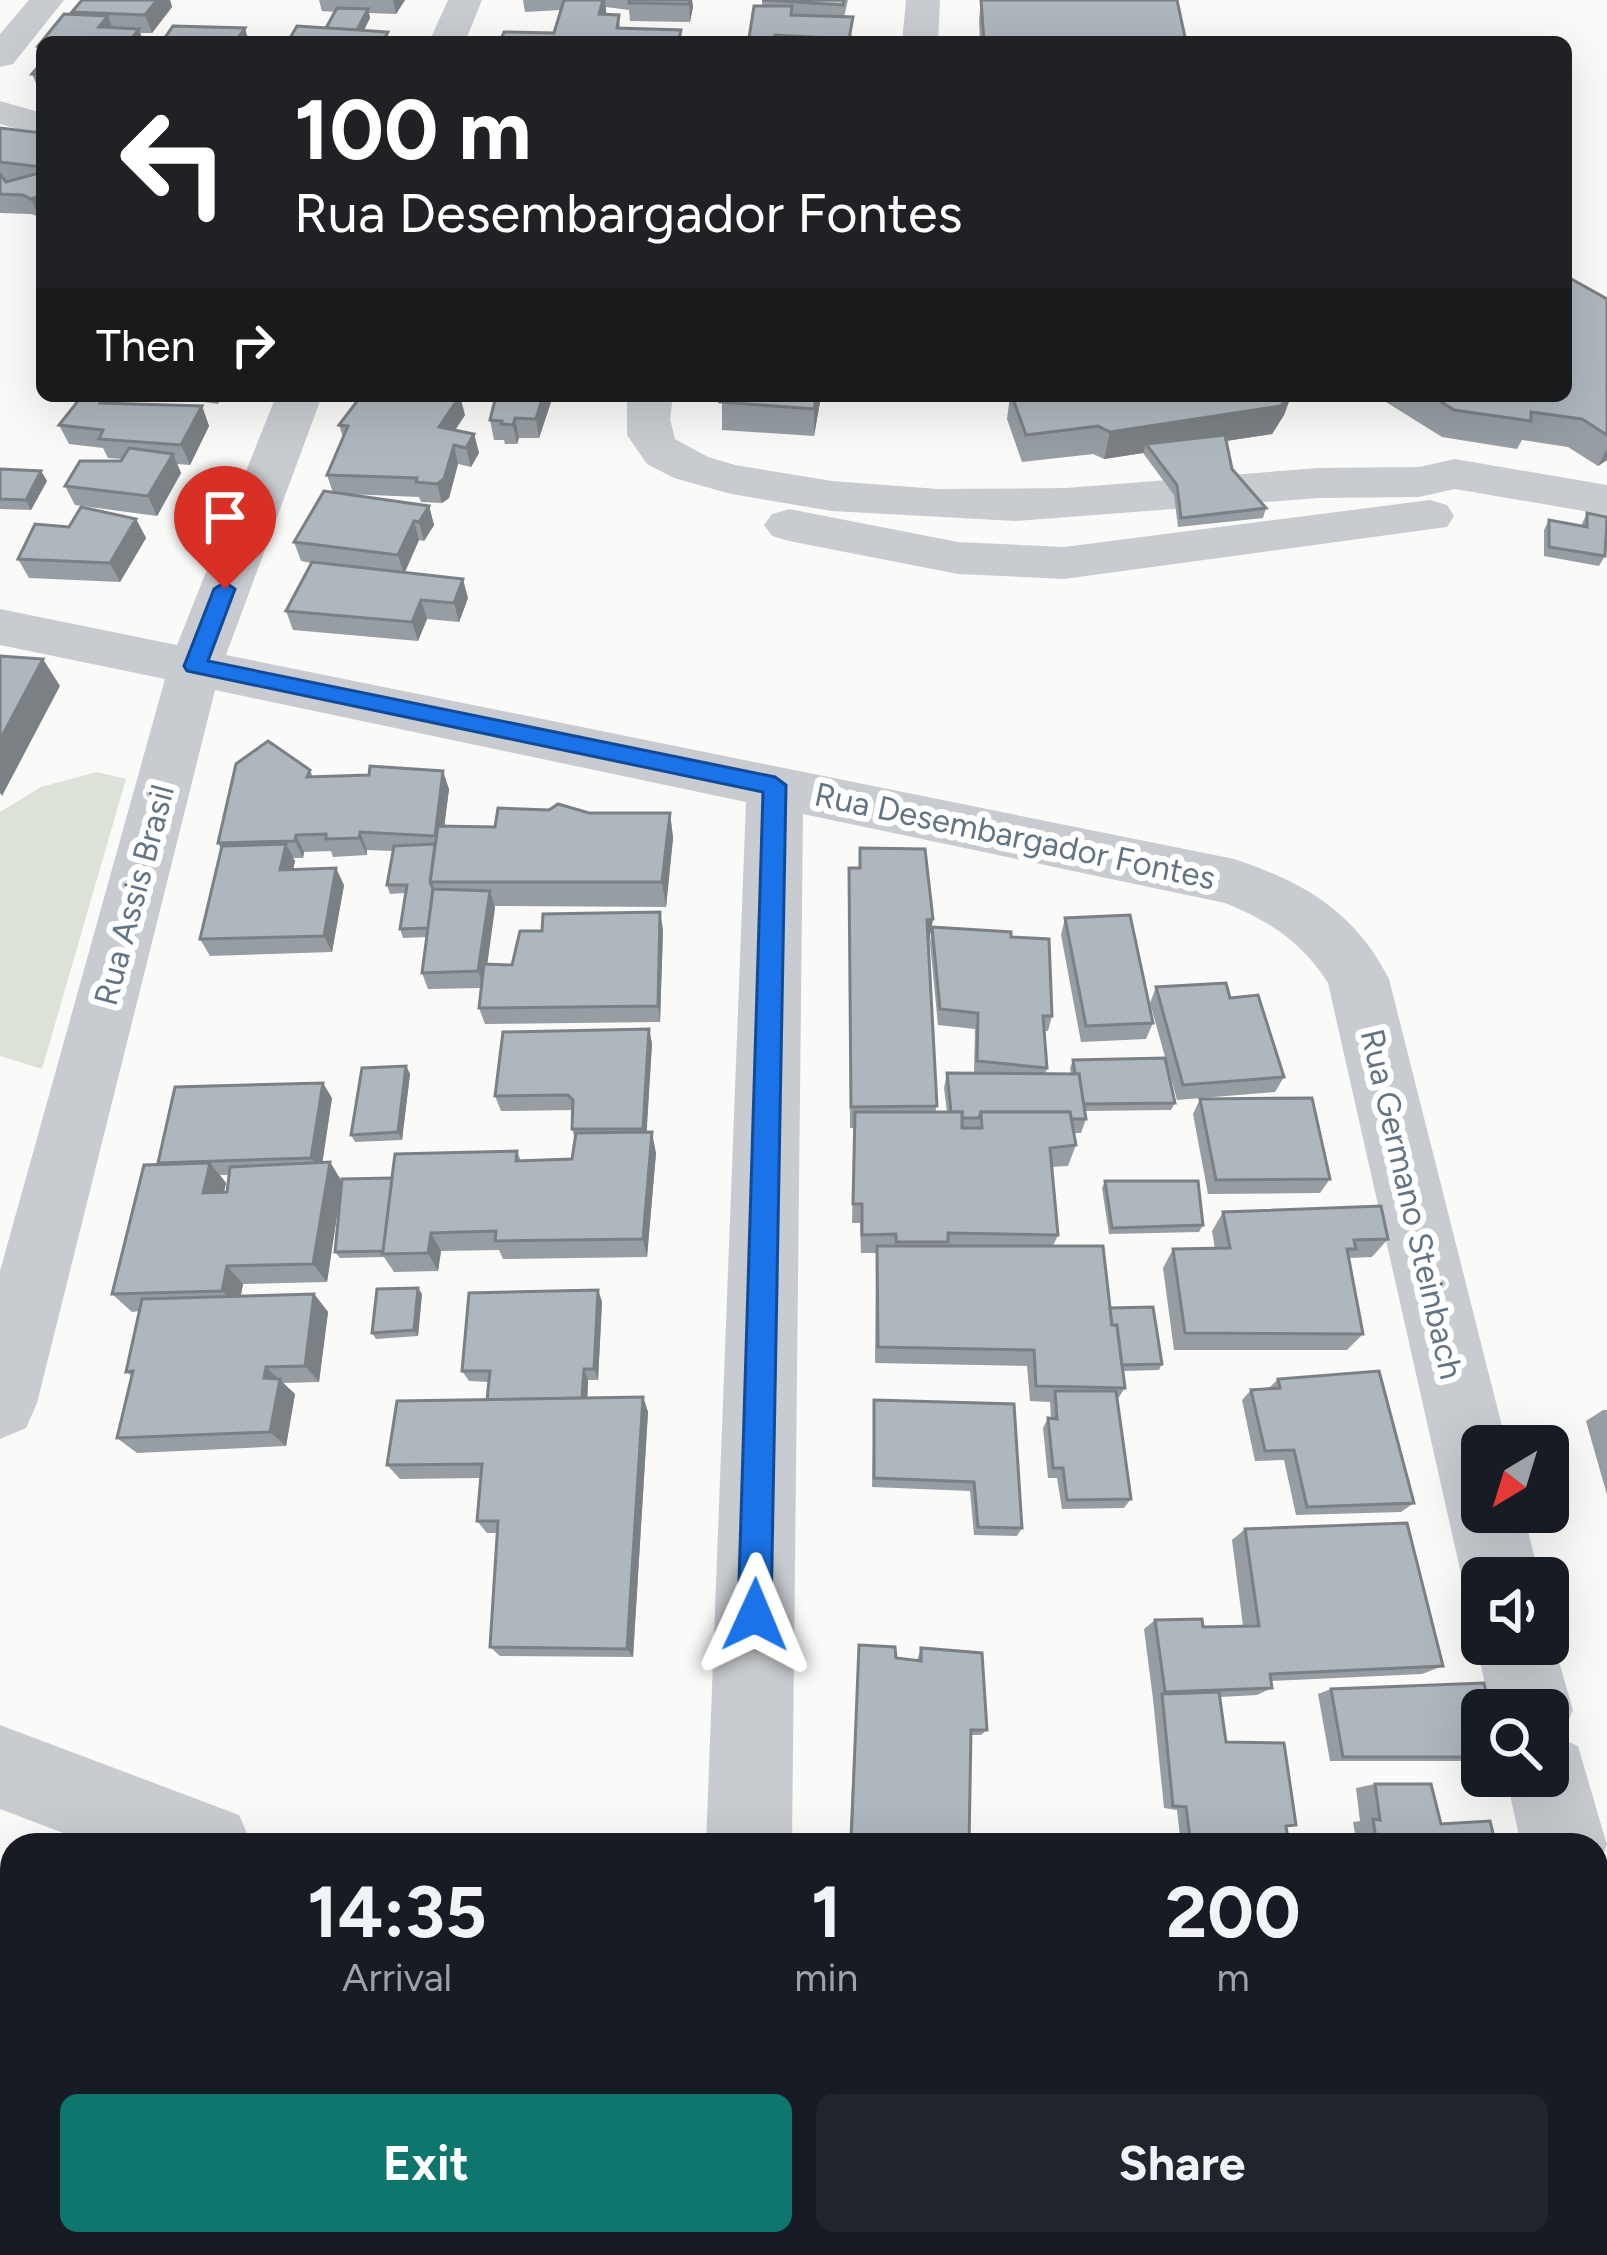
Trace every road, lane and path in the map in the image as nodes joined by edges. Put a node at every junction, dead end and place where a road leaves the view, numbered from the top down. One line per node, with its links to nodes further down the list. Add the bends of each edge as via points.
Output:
1 (47, 0): 6 (street)
2 (465, 0): 4 (street)
3 (923, 0): 5 (street)
4 (450, 36)
5 (920, 36)
6 (0, 56)
7 (0, 112): 8 (street)
8 (36, 123)
9 (297, 402): 13 (street, Rua Assis Brasil)
10 (648, 402): 11 (street, via 649,430 661,452 708,477 706,494 716,506 811,511 958,558 1064,563 1424,518 1443,508 1455,474)
11 (1607, 500)
12 (0, 627): 13 (street, Rua Desembargador Fontes)
13 (195, 666): 14 (street, Rua Desembargador Fontes); 16 (street, Rua Assis Brasil)
14 (775, 785): 15 (street, Rua Desembargador Fontes, via 1234,882); 21 (street)
15 (1316, 922): 17 (street, Rua Germano Steinbach, via 1358,979)
16 (0, 1403)
17 (1464, 1425)
18 (0, 1766): 20 (street)
19 (1553, 1797): 22 (street)
20 (177, 1833)
21 (749, 1833)
22 (1561, 1833)

